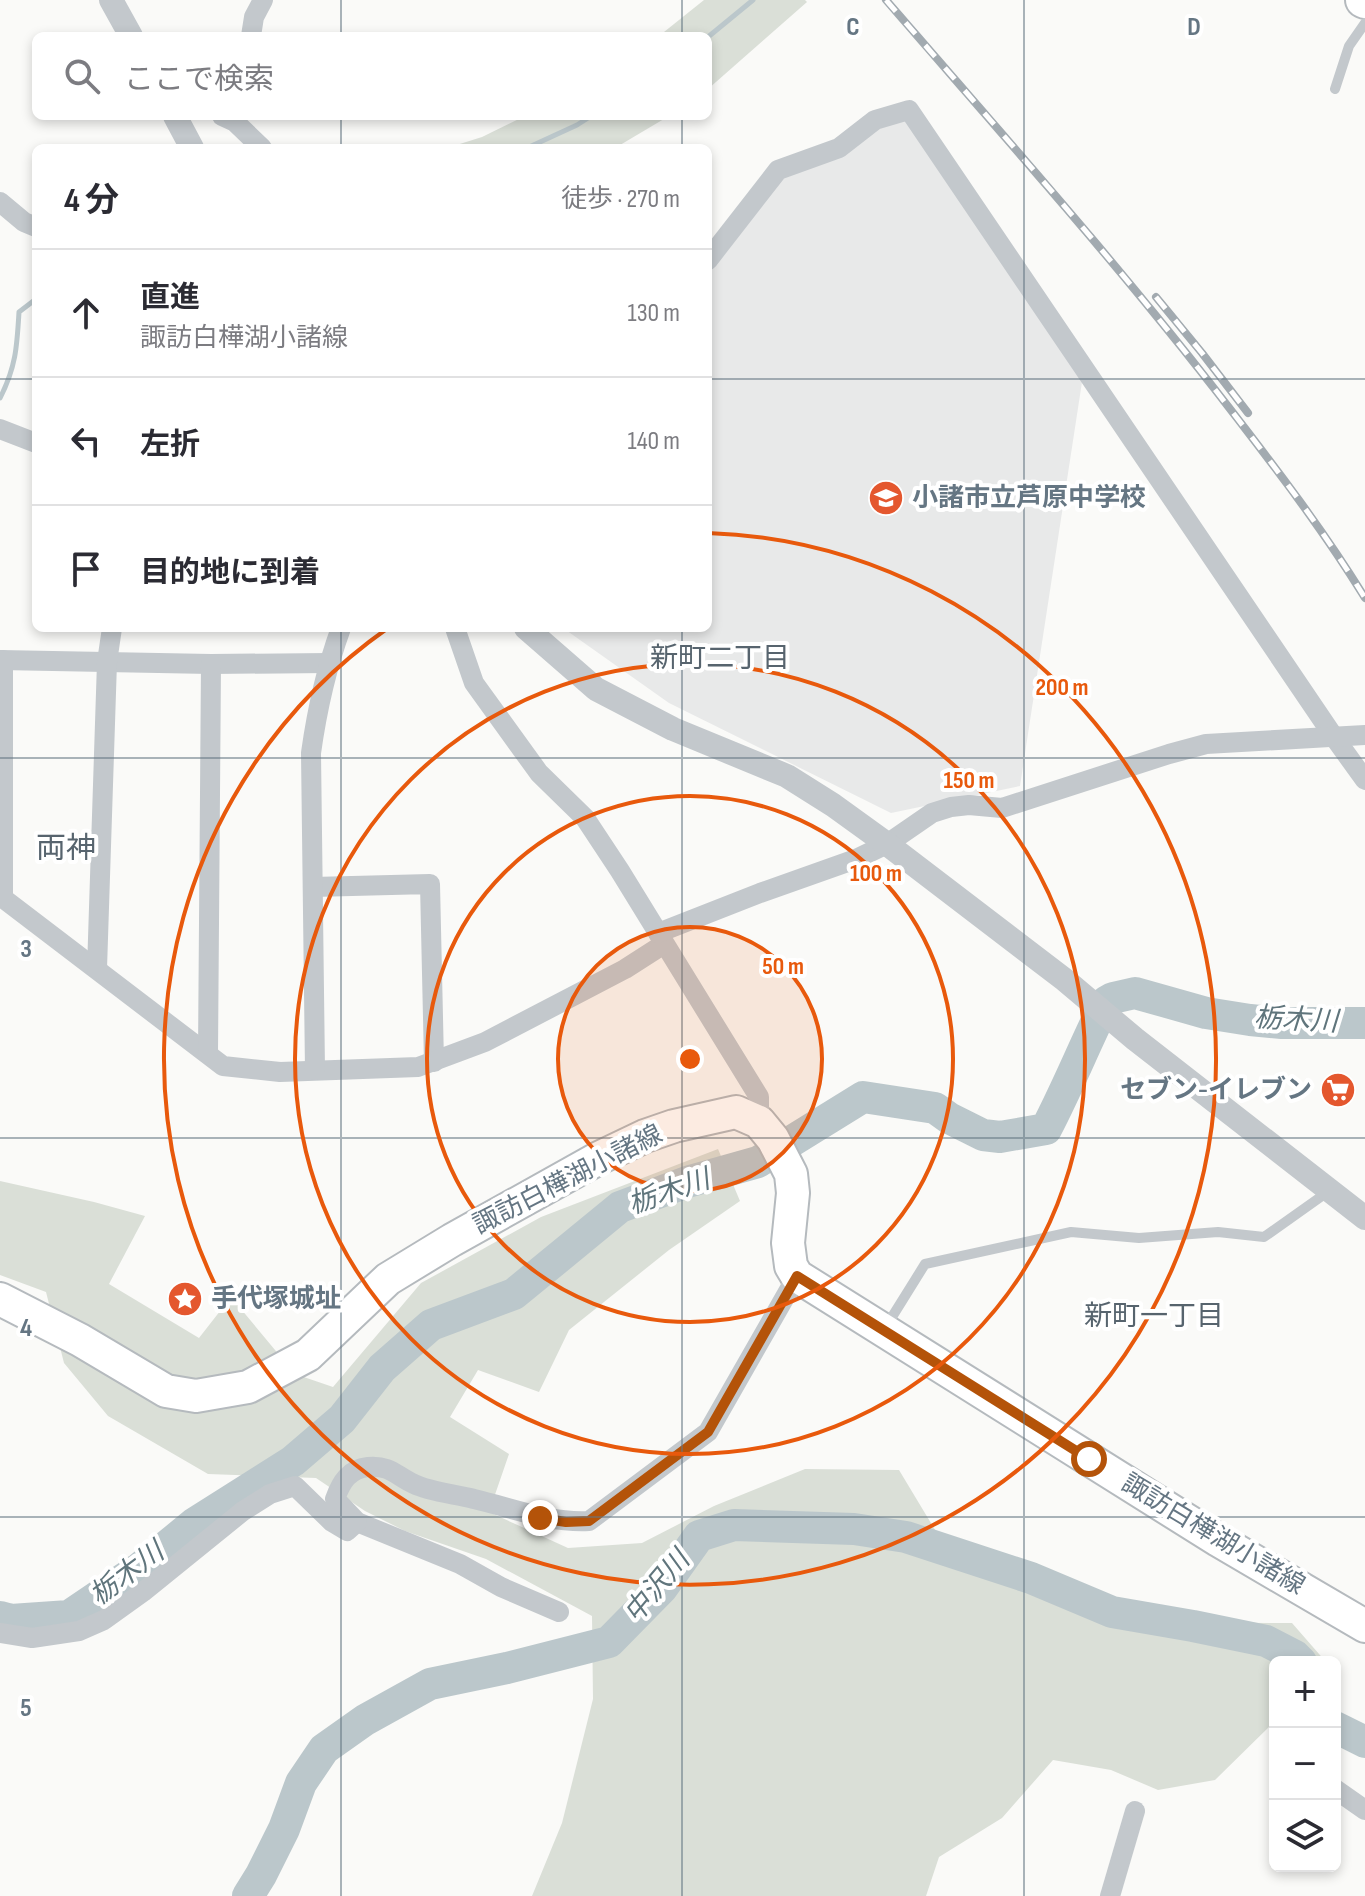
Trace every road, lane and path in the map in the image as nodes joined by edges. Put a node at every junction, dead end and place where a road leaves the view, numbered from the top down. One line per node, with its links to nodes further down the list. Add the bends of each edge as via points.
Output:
1 (111, 0): 4 (street)
2 (263, 0): 5 (street)
3 (1365, 23): 6 (lane, via 1349,46)
4 (129, 32)
5 (252, 32)
6 (1335, 89)
7 (177, 120): 9 (street)
8 (233, 120): 10 (street)
9 (190, 144)
10 (258, 144)
11 (0, 202): 12 (street)
12 (32, 225)
13 (712, 255): 25 (street, via 778,170 839,148 875,120 909,110)
14 (0, 429): 15 (street)
15 (32, 441)
16 (111, 632): 21 (street)
17 (340, 632): 22 (street)
18 (456, 632): 30 (street, via 474,683 539,773 585,818)
19 (531, 632): 27 (street, via 596,689 673,729 787,776)
20 (2, 660): 21 (street); 29 (street)
21 (107, 662): 23 (street); 31 (street)
22 (329, 663): 23 (street); 28 (street, via 311,753)
23 (211, 664): 32 (street)
24 (1365, 735): 25 (street)
25 (1334, 737): 26 (street); 27 (street, via 1206,744 1002,808 951,807 932,813)
26 (1365, 780)
27 (887, 844): 30 (street, via 760,893); 36 (street)
28 (313, 887): 33 (street, via 430,884); 34 (street)
29 (2, 897): 31 (street)
30 (661, 939): 33 (street, via 625,969 485,1042); 35 (street, via 759,1097)
31 (97, 969): 32 (street)
32 (208, 1053): 34 (street, via 223,1066)
33 (434, 1062): 34 (street)
34 (315, 1070)
35 (759, 1122): 38 (main road, via 791,1174 788,1243); 39 (main road, 諏訪白樺湖小諸線, via 736,1112 674,1126 599,1158 388,1279 308,1355 248,1387 196,1396 166,1391)
36 (1329, 1191): 37 (street); 40 (lane, via 1264,1237 1218,1232 1139,1238 1071,1232 925,1264)
37 (1365, 1218)
38 (797, 1276): 40 (main road, 諏訪白樺湖小諸線); 41 (street, via 708,1432 589,1521 540,1518 415,1484 391,1469 367,1467 348,1474 335,1499)
39 (0, 1299)
40 (883, 1330): 43 (main road, 諏訪白樺湖小諸線)
41 (357, 1522): 42 (street); 44 (street, via 347,1531 295,1486 243,1511 104,1620 79,1631 32,1638)
42 (559, 1612)
43 (1365, 1626)
44 (0, 1633)
45 (1341, 1793): 46 (street)
46 (1365, 1810)
47 (1135, 1811): 48 (street)
48 (1110, 1896)

